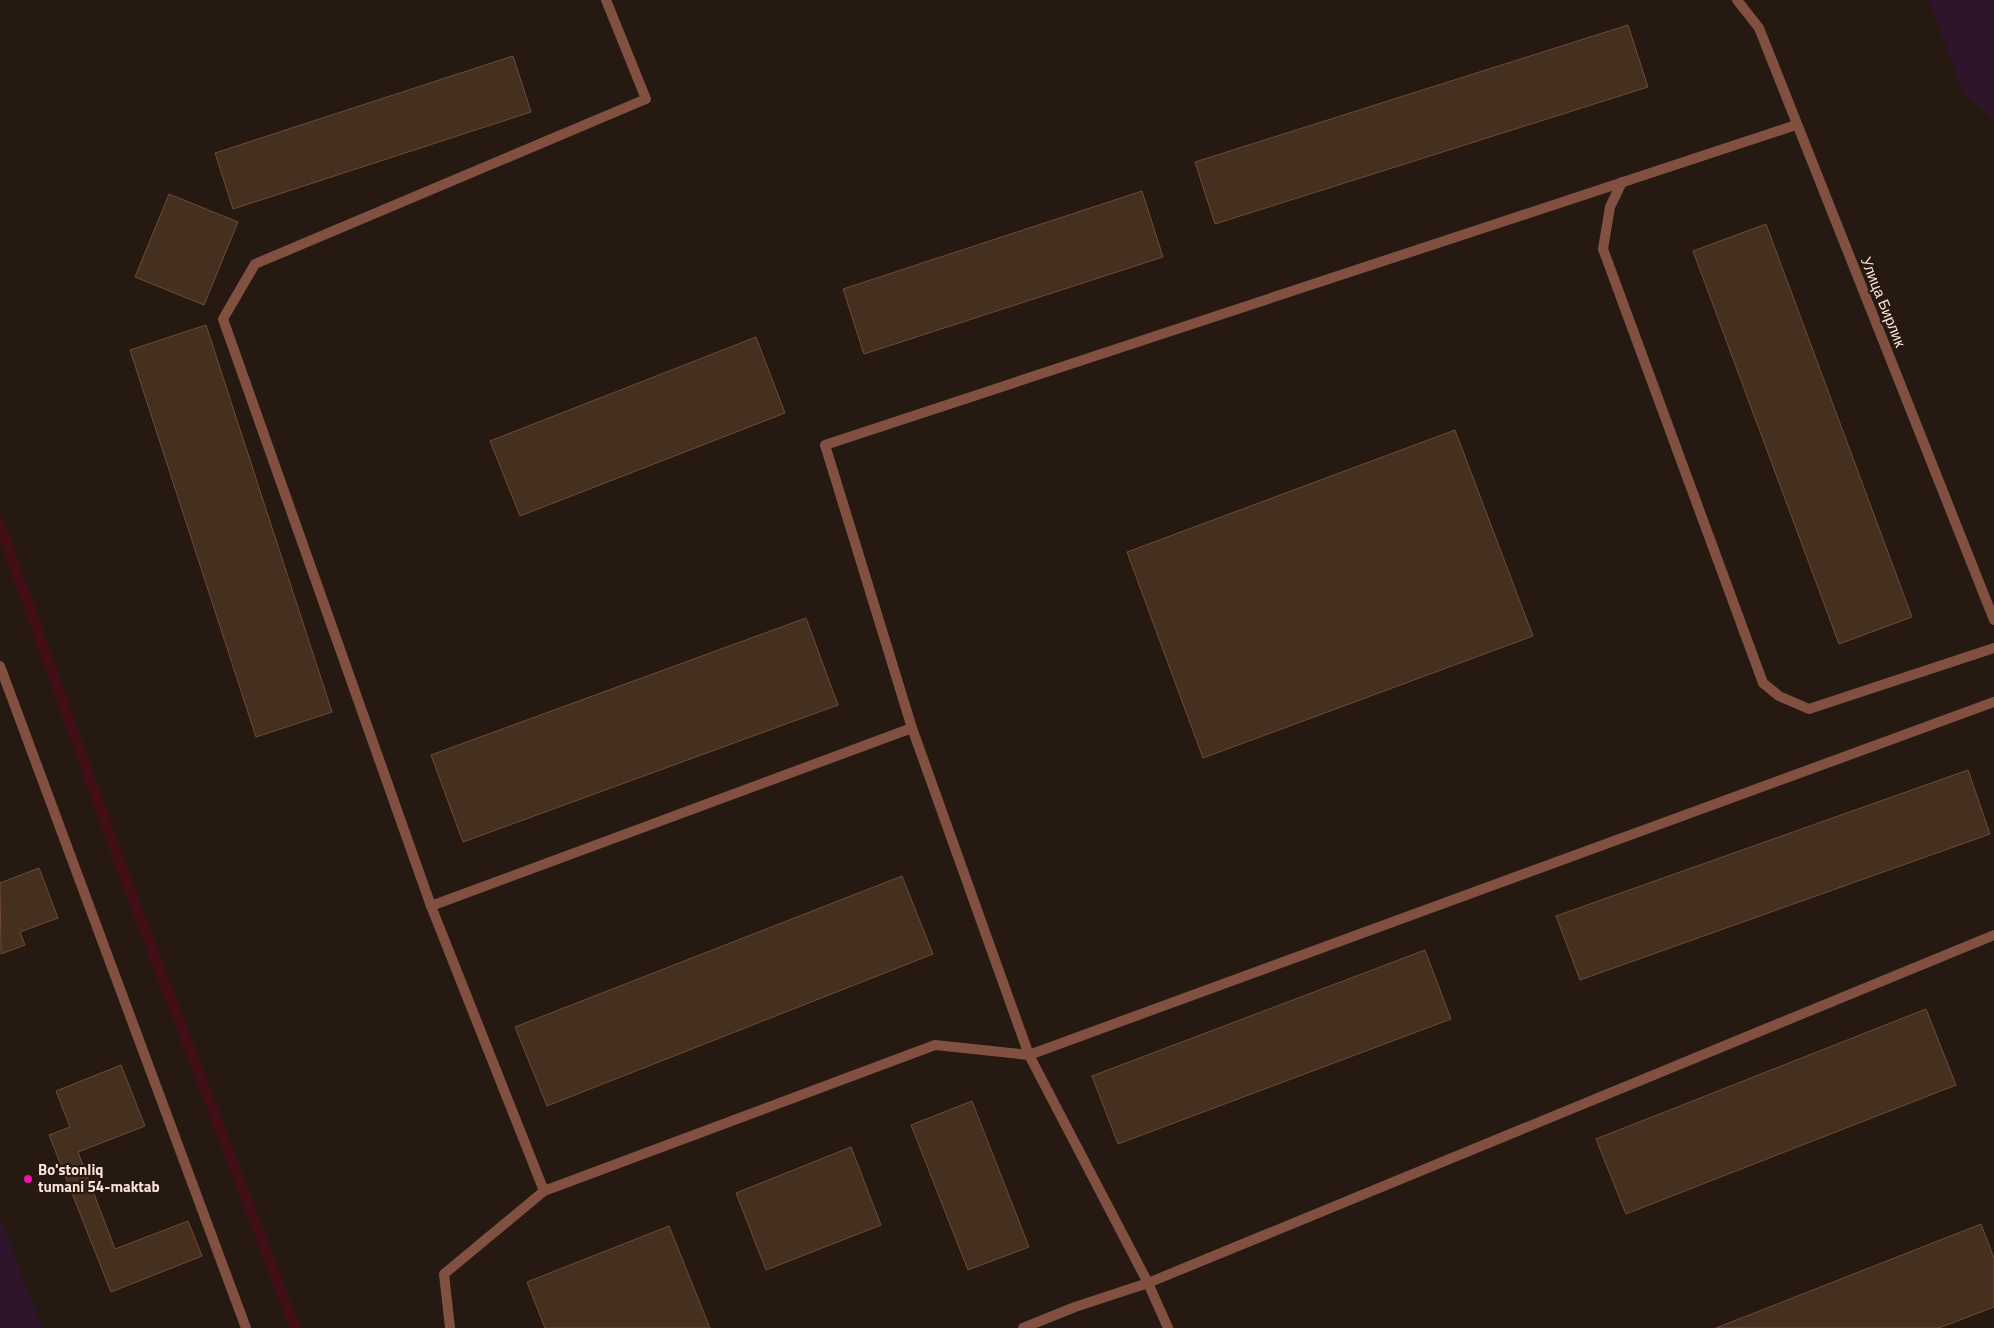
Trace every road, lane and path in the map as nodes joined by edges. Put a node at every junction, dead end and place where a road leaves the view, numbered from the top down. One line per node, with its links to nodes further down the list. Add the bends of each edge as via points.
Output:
1 (606, 0): 10 (street, via 646,99 254,264 223,319)
2 (1737, 0): 3 (street, Улица Бирлик, via 1759,28)
3 (1796, 124): 4 (street); 5 (street, Улица Бирлик)
4 (1622, 182): 6 (street, via 1610,208 1603,249 1763,683 1779,696 1809,709); 9 (street, via 825,445)
5 (1994, 620)
6 (1994, 648)
7 (0, 666): 15 (street)
8 (1994, 702): 12 (street)
9 (912, 728): 10 (street); 12 (street)
10 (432, 906): 13 (street)
11 (1994, 935): 14 (street)
12 (1029, 1054): 13 (street, via 935,1045); 14 (street)
13 (544, 1191): 16 (street, via 444,1274)
14 (1148, 1283): 17 (street); 18 (street)
15 (246, 1328)
16 (450, 1328)
17 (1023, 1328)
18 (1168, 1328)

